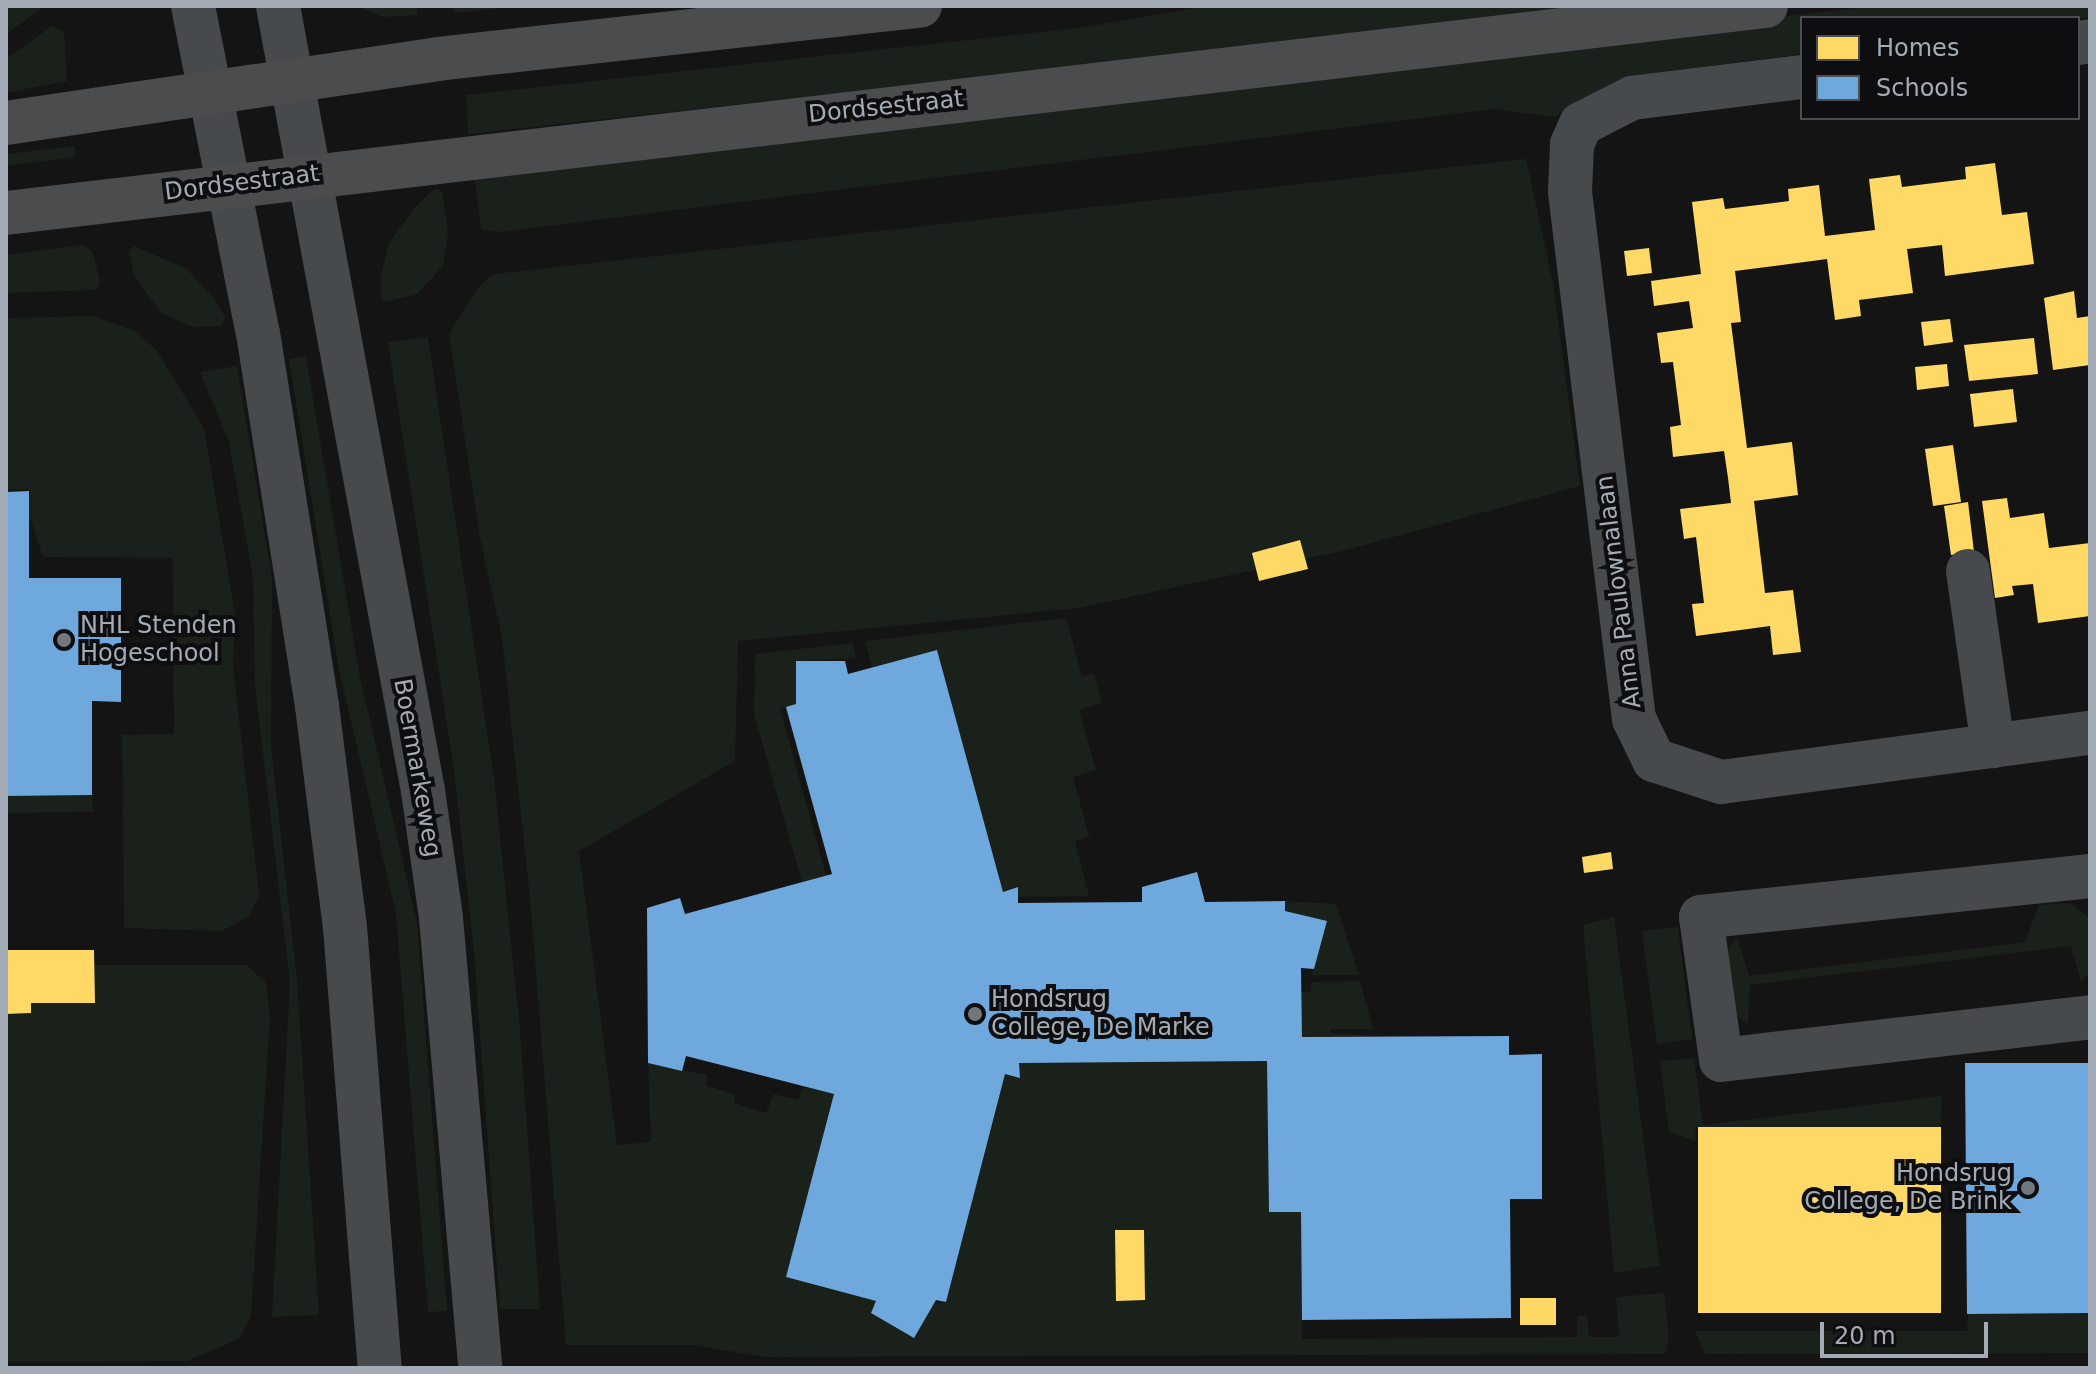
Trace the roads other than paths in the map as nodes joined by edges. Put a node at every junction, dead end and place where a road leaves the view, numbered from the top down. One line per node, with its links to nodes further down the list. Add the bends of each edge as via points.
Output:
1 (193, 6): 7 (street)
2 (278, 6): 6 (street, Boermarkeweg)
3 (920, 6): 6 (main road)
4 (1766, 6): 9 (main road, Dordsestraat)
5 (1800, 77): 14 (street, Anna Paulownalaan, via 1632,98 1581,124 1572,144 1570,192 1634,719 1654,760 1721,782)
6 (292, 79): 7 (main road); 9 (street, Boermarkeweg)
7 (212, 92): 8 (main road); 10 (street)
8 (6, 123)
9 (309, 174): 10 (main road, Dordsestraat); 18 (street, Boermarkeweg, via 423,791 441,918)
10 (230, 185): 11 (main road, Dordsestraat); 17 (street, via 282,478 332,822)
11 (6, 213)
12 (1968, 571): 14 (street)
13 (2090, 733): 14 (street, Anna Paulownalaan)
14 (1993, 746)
15 (2090, 876): 16 (street, via 1701,917 1721,1060)
16 (2090, 1017)
17 (380, 1368)
18 (480, 1368)

